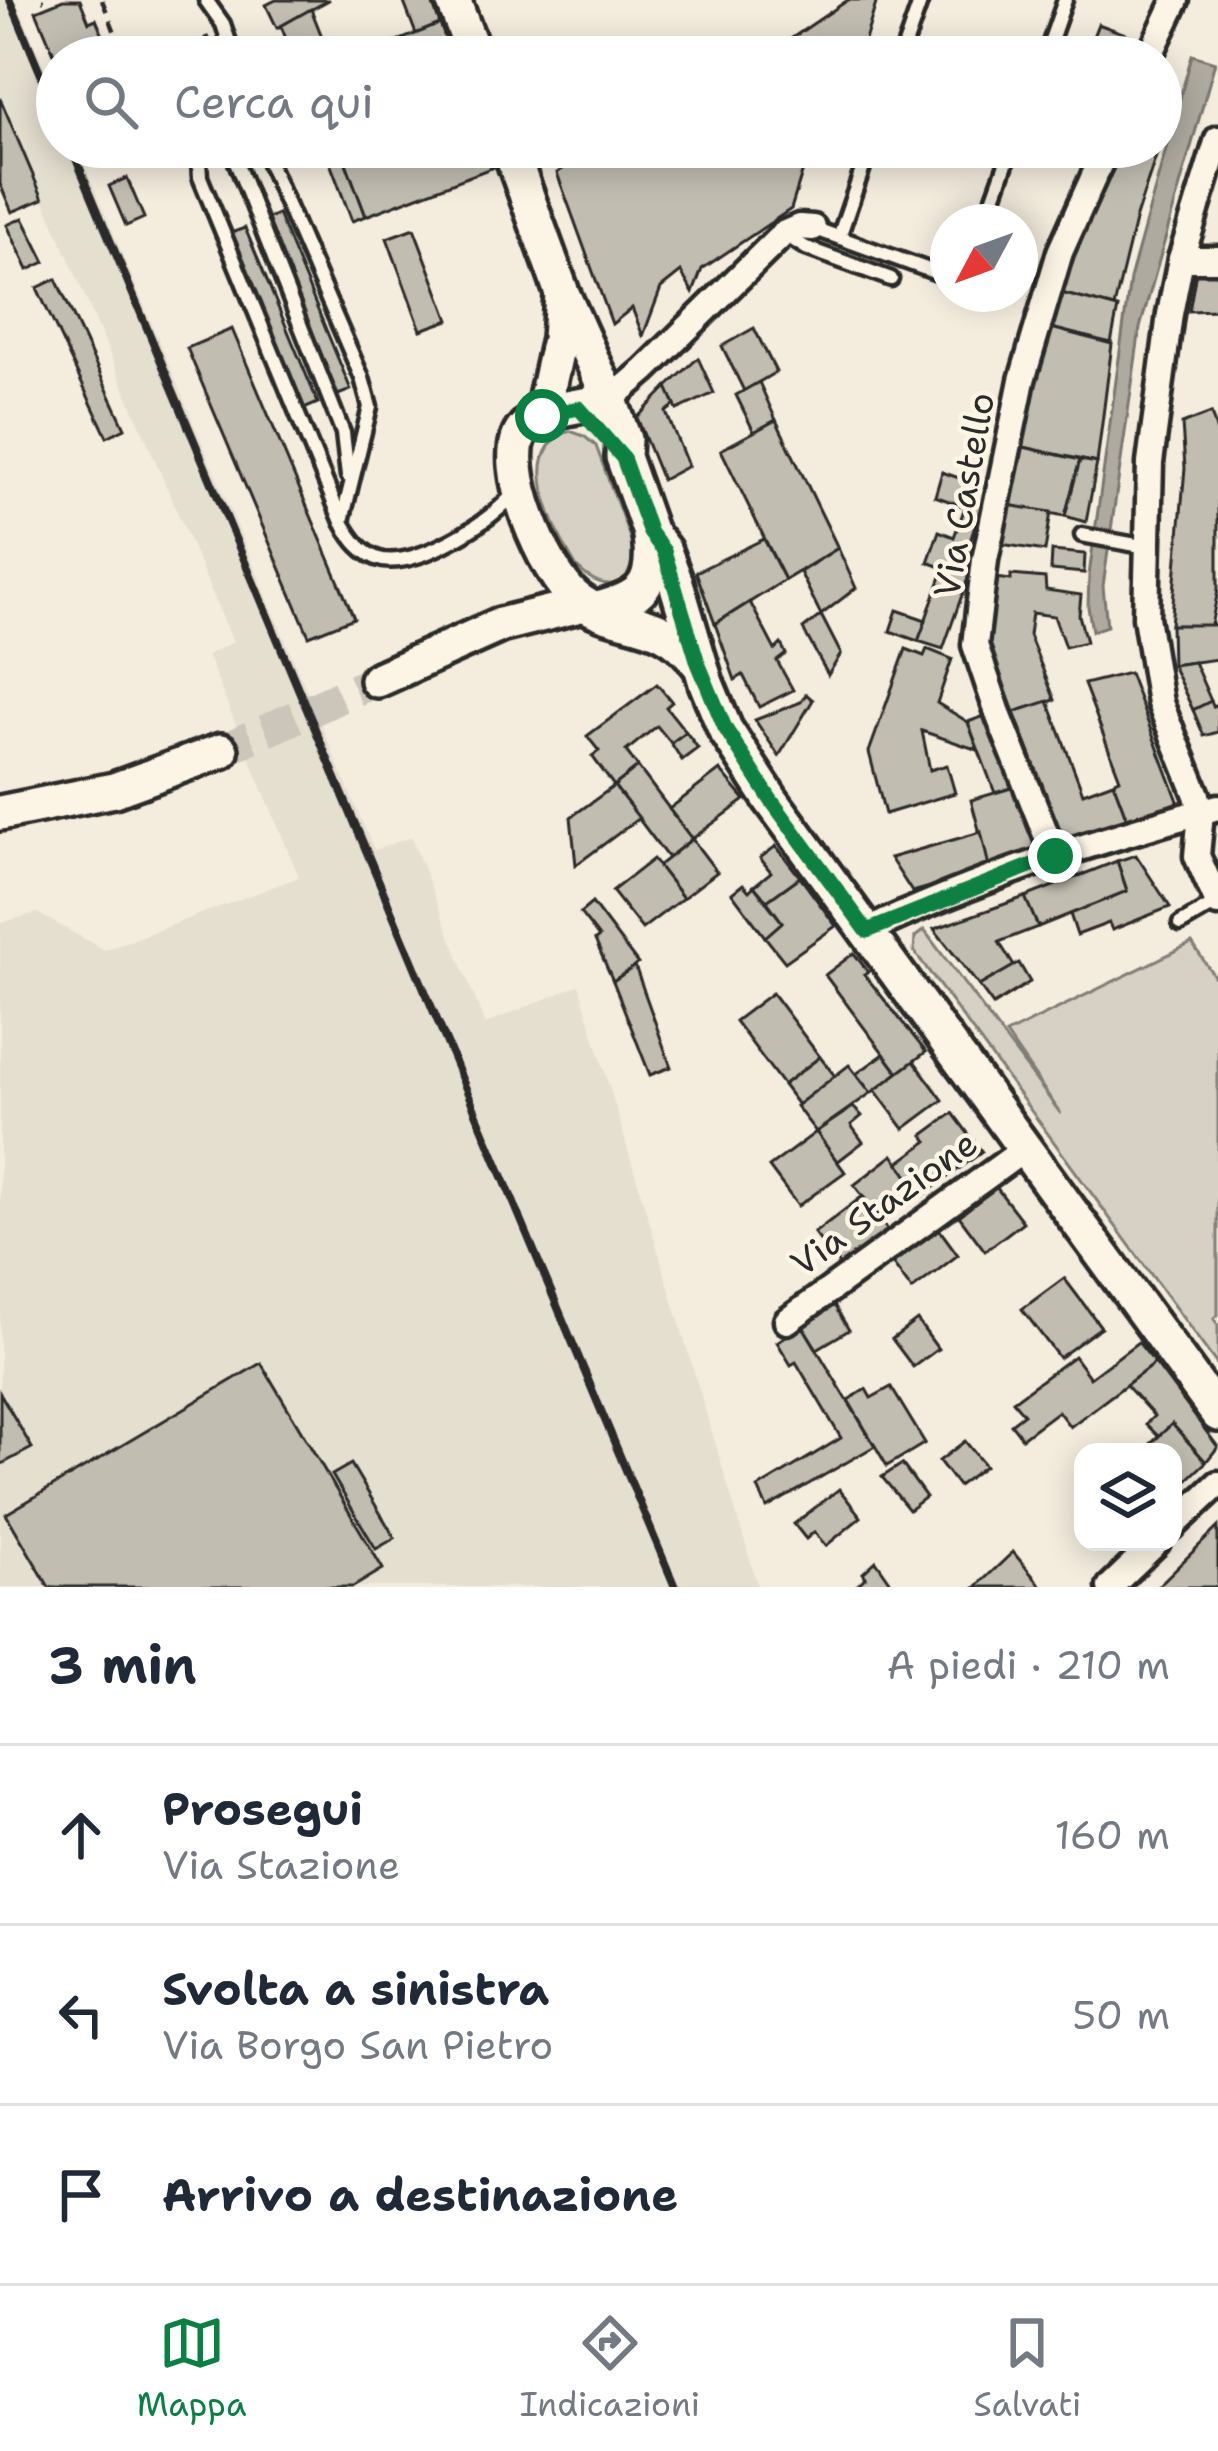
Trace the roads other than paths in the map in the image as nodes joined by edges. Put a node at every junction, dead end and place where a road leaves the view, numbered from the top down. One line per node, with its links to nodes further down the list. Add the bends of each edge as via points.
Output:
1 (206, 0): 6 (lane)
2 (453, 0): 7 (street)
3 (920, 0): 8 (lane)
4 (1065, 0): 9 (lane)
5 (1176, 0): 10 (street)
6 (227, 36)
7 (467, 36)
8 (908, 36)
9 (1052, 36)
10 (1159, 36)
11 (1218, 139): 24 (street)
12 (199, 168): 32 (lane)
13 (238, 168): 31 (lane, via 344,433)
14 (271, 168): 31 (lane, via 370,407)
15 (517, 168): 27 (street, Via Stazione)
16 (863, 168): 22 (lane)
17 (1004, 168): 19 (lane)
18 (1098, 168): 44 (street, Via Castello, via 1060,252 1017,399 976,645)
19 (991, 204)
20 (813, 228): 21 (street); 22 (lane)
21 (783, 234): 26 (lane); 28 (street, via 645,370)
22 (839, 237): 25 (lane)
23 (1218, 259): 24 (street)
24 (1181, 260): 35 (street, via 1150,464)
25 (930, 270)
26 (891, 279)
27 (562, 292): 28 (street, Via Stazione); 29 (street, Via Stazione)
28 (594, 404): 29 (street); 33 (street, Via Stazione)
29 (542, 416): 30 (street, Via Stazione, via 515,446)
30 (519, 486): 32 (lane, via 468,532 398,560 371,556); 36 (street)
31 (349, 495): 32 (lane)
32 (342, 522)
33 (650, 533): 37 (street, via 650,579 623,603); 39 (street, Via Stazione, via 670,567)
34 (1082, 535): 35 (lane)
35 (1148, 548): 42 (street, via 1146,617 1160,703)
36 (548, 563): 37 (street); 38 (street)
37 (591, 607): 38 (street); 39 (street, Via Stazione, via 664,631)
38 (500, 625): 40 (street)
39 (698, 663): 47 (street, Via Stazione, via 739,751)
40 (377, 680)
41 (221, 751): 43 (street, via 114,790)
42 (1209, 809): 44 (street); 45 (street, via 1197,856)
43 (0, 814)
44 (1055, 856): 47 (street)
45 (1218, 903): 46 (lane)
46 (1180, 924)
47 (867, 931): 48 (street, Via Stazione)
48 (1026, 1148): 49 (street, Via Stazione); 50 (street, Via Stazione)
49 (787, 1321)
50 (1218, 1414)
51 (1218, 1484): 52 (street)
52 (1182, 1518)
53 (1148, 1551): 54 (street)
54 (1110, 1587)

